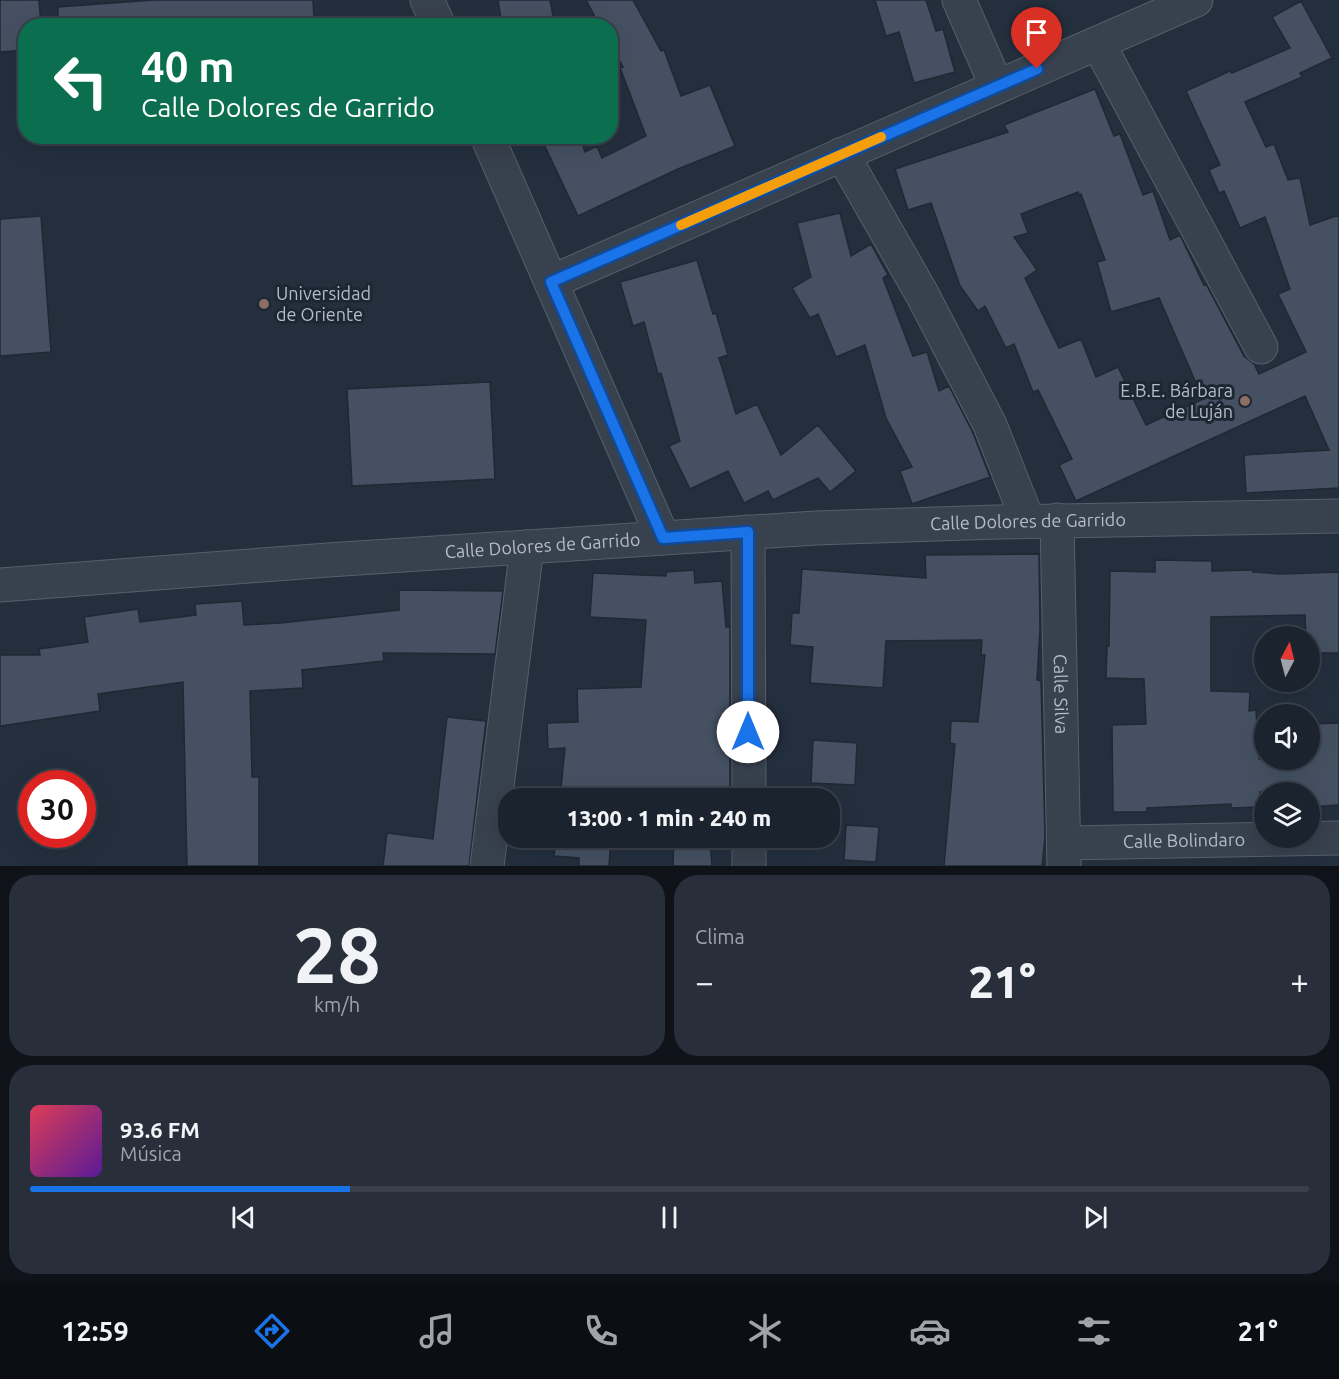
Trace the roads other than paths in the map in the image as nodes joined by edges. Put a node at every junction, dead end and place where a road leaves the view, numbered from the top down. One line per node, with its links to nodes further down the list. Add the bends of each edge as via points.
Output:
1 (428, 0): 4 (street)
2 (959, 0): 6 (street)
3 (1189, 1): 5 (street)
4 (436, 18)
5 (1098, 43): 6 (street); 10 (street)
6 (997, 87): 8 (street)
7 (491, 144): 9 (street)
8 (842, 154): 9 (street); 12 (street)
9 (551, 282): 14 (street)
10 (1261, 347)
11 (1339, 516): 12 (street, Calle Dolores de Garrido)
12 (1043, 521): 13 (street, Calle Dolores de Garrido); 20 (street, Calle Silva)
13 (748, 532): 14 (street, Calle Dolores de Garrido); 17 (street)
14 (663, 538): 15 (street, Calle Dolores de Garrido)
15 (527, 547): 16 (street, Calle Dolores de Garrido); 21 (street)
16 (0, 585)
17 (749, 788)
18 (1339, 838): 20 (street, Calle Bolindaro)
19 (749, 848): 22 (street)
20 (1064, 855)
21 (487, 866)
22 (749, 866)

